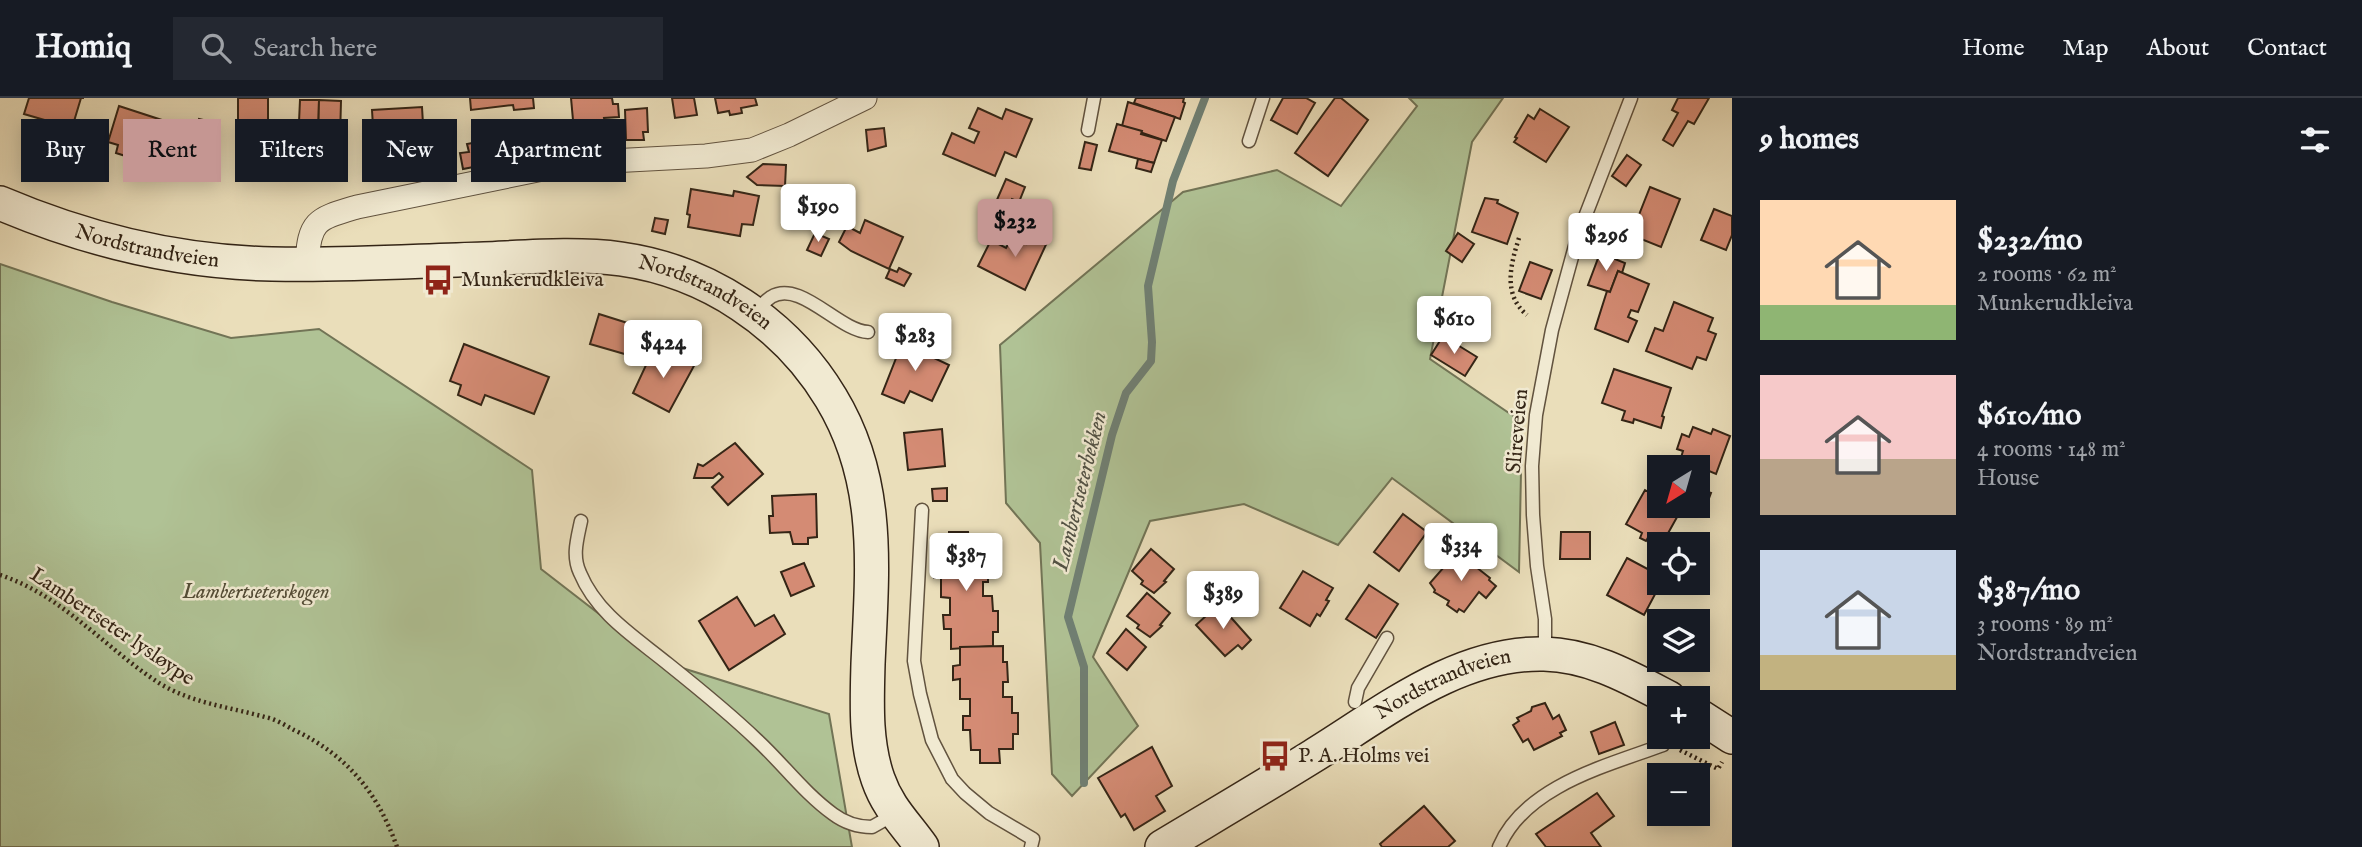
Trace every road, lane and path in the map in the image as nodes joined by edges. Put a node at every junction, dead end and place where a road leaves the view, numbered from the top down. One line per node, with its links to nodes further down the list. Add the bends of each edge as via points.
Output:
1 (865, 98): 9 (street, via 744,151 572,163 326,216 308,237)
2 (1094, 98): 5 (lane)
3 (1263, 98): 6 (lane)
4 (1631, 98): 17 (lane, Slireveien, via 1578,235 1552,330 1536,415 1533,515)
5 (1088, 130)
6 (1249, 141)
7 (0, 203): 9 (main road, Nordstrandveien, via 68,229 146,250 237,262)
8 (1519, 239): 11 (path, via 1510,287 1517,307)
9 (307, 264): 10 (main road, Nordstrandveien, via 620,259 679,273)
10 (754, 313): 12 (lane, via 771,297 790,294 850,327); 24 (main road, Nordstrandveien, via 812,370 855,449 870,511 873,557 867,708 870,750)
11 (1527, 316)
12 (869, 331)
13 (922, 510): 27 (lane, via 914,661 932,740 952,779 983,808 1032,839)
14 (581, 522): 24 (lane, via 574,556 580,574 618,625 714,701 835,816 872,828)
15 (0, 575): 26 (path, Lambertseter lysløype, via 55,602 159,683 192,699 268,718 310,737 364,783 387,819)
16 (1387, 638): 19 (lane, Nordstrandveien, via 1358,688)
17 (1545, 654): 18 (main road, Nordstrandveien, via 1609,668); 28 (main road, Nordstrandveien, via 1489,661 1437,680)
18 (1647, 687)
19 (1355, 702)
20 (1710, 728): 21 (main road)
21 (1728, 747): 23 (path, via 1718,769)
22 (1653, 749): 29 (lane, via 1563,784 1526,809)
23 (1675, 749)
24 (895, 814): 25 (main road, Nordstrandveien)
25 (924, 846)
26 (397, 847)
27 (1031, 847)
28 (1162, 847)
29 (1499, 847)

